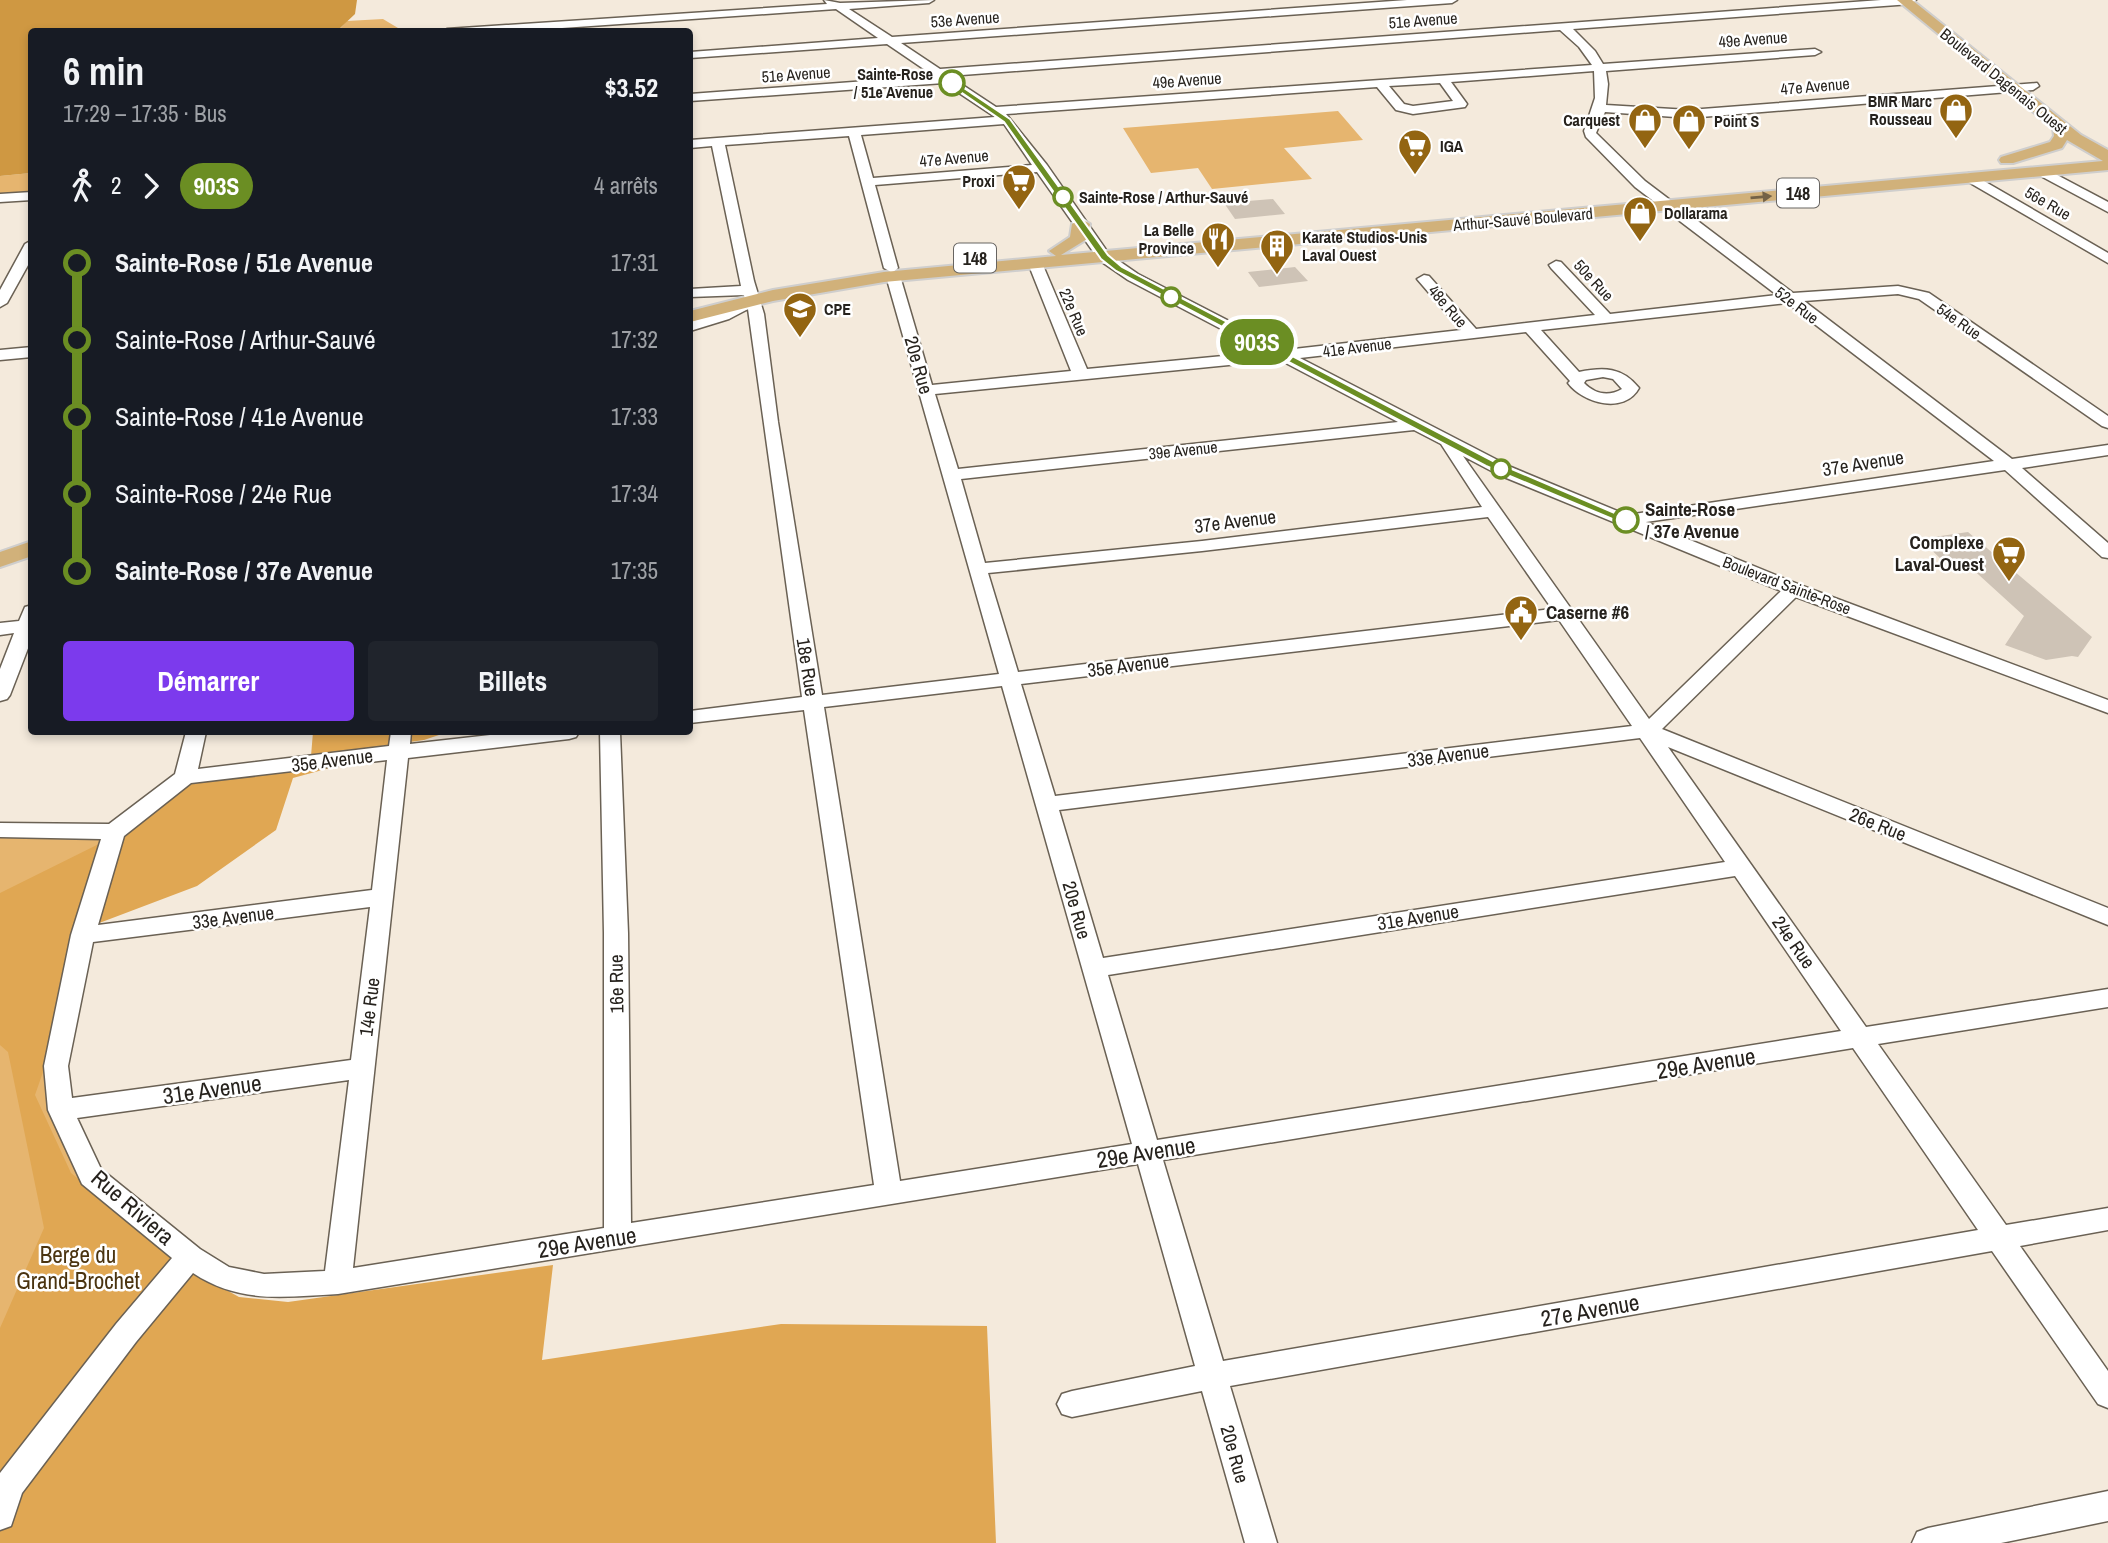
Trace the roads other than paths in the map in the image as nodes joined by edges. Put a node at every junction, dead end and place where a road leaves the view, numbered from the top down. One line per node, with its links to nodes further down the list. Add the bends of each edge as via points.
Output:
1 (929, 0): 4 (street)
2 (1452, 0): 7 (street, 53e Avenue)
3 (1907, 0): 5 (street, 51e Avenue); 14 (main road, Boulevard Dagenais Ouest, via 1957,28); 15 (main road, Boulevard Dagenais Ouest)
4 (833, 3): 6 (street); 7 (street, Boulevard Sainte-Rose)
5 (1561, 25): 10 (street, via 1590,49); 11 (street, 51e Avenue)
6 (500, 28)
7 (889, 40): 9 (street, 53e Avenue); 11 (street, Boulevard Sainte-Rose)
8 (1815, 52): 10 (street, 49e Avenue)
9 (693, 55)
10 (1601, 67): 12 (street, 49e Avenue); 17 (street, 52e Rue, via 1604,90)
11 (942, 76): 16 (street, 51e Avenue); 18 (street, Boulevard Sainte-Rose)
12 (1443, 79): 13 (street, 49e Avenue); 13 (street, via 1461,104 1413,110 1400,107)
13 (1380, 83): 18 (street, 49e Avenue)
14 (2033, 86): 15 (street, 47e Avenue); 24 (main road, Boulevard Dagenais Ouest)
15 (2013, 88): 17 (street, 47e Avenue, via 1689,114); 20 (main road, Boulevard Dagenais Ouest)
16 (693, 98)
17 (1599, 108): 32 (street, 52e Rue, via 1591,136)
18 (996, 111): 19 (street, Boulevard Sainte-Rose)
19 (1007, 120): 21 (street); 27 (street, Boulevard Sainte-Rose)
20 (2061, 126): 24 (main road, Boulevard Dagenais Ouest); 25 (main road, via 2062,136 2056,145)
21 (854, 132): 22 (street); 31 (street, 20e Rue)
22 (718, 142): 23 (street); 49 (street, 18e Rue)
23 (693, 144)
24 (2103, 149): 25 (main road); 28 (main road, Arthur-Sauvé Boulevard / 148)
25 (2007, 160): 26 (main road)
26 (1929, 164)
27 (1042, 168): 31 (street, 47e Avenue); 37 (street, Boulevard Sainte-Rose)
28 (2042, 171): 29 (main road, Arthur-Sauvé Boulevard / 148); 36 (street)
29 (1970, 177): 35 (main road, Arthur-Sauvé Boulevard / 148, one-way to 29); 42 (street, 56e Rue)
30 (1748, 181): 32 (main road, Arthur-Sauvé Boulevard / 148)
31 (868, 182): 45 (street, 20e Rue)
32 (1648, 191): 35 (street, 52e Rue); 40 (main road, Arthur-Sauvé Boulevard / 148)
33 (28, 196): 34 (street)
34 (0, 198)
35 (1668, 205): 41 (main road, Arthur-Sauvé Boulevard / 148); 50 (street, 52e Rue)
36 (2108, 208)
37 (1081, 224): 39 (main road, via 1078,239); 40 (street, Boulevard Sainte-Rose)
38 (28, 251): 51 (street)
39 (1058, 251): 40 (main road, Arthur-Sauvé Boulevard / 148); 45 (main road, Arthur-Sauvé Boulevard / 148)
40 (1101, 252): 41 (main road, Arthur-Sauvé Boulevard / 148); 43 (main road, Arthur-Sauvé Boulevard / 148); 46 (street, Boulevard Sainte-Rose)
41 (1155, 253): 46 (main road, via 1136,263)
42 (2108, 259)
43 (1035, 263): 45 (main road, Arthur-Sauvé Boulevard / 148); 61 (street, 22e Rue)
44 (1556, 265): 54 (street, 50e Rue)
45 (892, 272): 49 (main road, Arthur-Sauvé Boulevard / 148); 63 (street, 20e Rue)
46 (1133, 277): 60 (street, Boulevard Sainte-Rose)
47 (1424, 279): 57 (street, 48e Rue)
48 (693, 293): 49 (street, via 729,289)
49 (751, 296): 52 (main road, Arthur-Sauvé Boulevard / 148); 53 (main road, Arthur-Sauvé Boulevard / 148); 55 (street, via 724,316); 87 (street, 18e Rue)
50 (1788, 298): 54 (street, 41e Avenue); 64 (street, 54e Rue, via 1911,291 1924,296); 68 (street, 52e Rue)
51 (0, 303)
52 (693, 306)
53 (693, 316)
54 (1606, 318): 56 (street, 41e Avenue)
55 (693, 326)
56 (1530, 327): 57 (street, 41e Avenue); 62 (street)
57 (1472, 333): 60 (street, 41e Avenue)
58 (28, 352): 59 (street)
59 (0, 355)
60 (1282, 355): 61 (street, 41e Avenue); 65 (street, Boulevard Sainte-Rose)
61 (1082, 375): 63 (street, 41e Avenue)
62 (1577, 379)
63 (926, 390): 69 (street, 20e Rue)
64 (2108, 423)
65 (1415, 425): 66 (street, Boulevard Sainte-Rose); 69 (street, 39e Avenue)
66 (1440, 438): 70 (street, Boulevard Sainte-Rose); 71 (street, 24e Rue)
67 (2108, 450): 68 (street, 37e Avenue)
68 (2007, 463): 73 (street, 37e Avenue); 77 (street, 52e Rue)
69 (951, 475): 79 (street, 20e Rue)
70 (1518, 476): 71 (street, via 1492,480); 73 (street, Boulevard Sainte-Rose)
71 (1481, 489): 72 (street, 24e Rue)
72 (1495, 511): 79 (street, 37e Avenue); 81 (street, 24e Rue)
73 (1626, 520): 80 (street, Boulevard Sainte-Rose)
74 (28, 536): 75 (main road)
75 (0, 546)
76 (28, 550): 78 (main road)
77 (2108, 553)
78 (0, 560)
79 (978, 569): 85 (street, 20e Rue)
80 (1793, 589): 88 (street, Boulevard Sainte-Rose); 90 (street)
81 (1566, 613): 85 (street, 35e Avenue); 90 (street, 24e Rue)
82 (28, 621): 84 (street)
83 (28, 625): 86 (street)
84 (0, 629)
85 (1010, 679): 87 (street, 35e Avenue); 96 (street, 20e Rue)
86 (0, 695)
87 (813, 703): 89 (street, 35e Avenue); 109 (street, 18e Rue)
88 (2108, 707)
89 (693, 717)
90 (1648, 731): 96 (street, 33e Avenue); 99 (street, 24e Rue); 101 (street, 26e Rue)
91 (195, 735): 95 (street)
92 (518, 735): 94 (street, 35e Avenue)
93 (610, 735): 111 (street, 16e Rue)
94 (400, 742): 95 (street, 35e Avenue); 100 (street, 14e Rue)
95 (185, 777): 98 (street)
96 (1047, 804): 103 (street, 20e Rue)
97 (0, 830): 98 (street)
98 (114, 832): 102 (street, Rue Riviera)
99 (1742, 867): 103 (street, 31e Avenue); 105 (street, 24e Rue)
100 (382, 897): 102 (street, 33e Avenue); 106 (street, 14e Rue)
101 (2108, 917)
102 (83, 934): 107 (street, Rue Riviera, via 55,1066)
103 (1094, 968): 108 (street, 20e Rue)
104 (2108, 998): 105 (street, 29e Avenue)
105 (1861, 1038): 108 (street, 29e Avenue); 112 (street, 24e Rue)
106 (362, 1068): 107 (street, 31e Avenue); 114 (street, 14e Rue)
107 (61, 1110): 113 (street, Rue Riviera, via 91,1176)
108 (1148, 1152): 109 (street, 29e Avenue); 115 (street, 20e Rue)
109 (889, 1194): 111 (street, 29e Avenue)
110 (2108, 1219): 112 (street, 27e Avenue)
111 (618, 1237): 114 (street, 29e Avenue)
112 (1999, 1238): 115 (street, 27e Avenue); 116 (street, 24e Rue)
113 (190, 1257): 114 (street, 29e Avenue, via 223,1278 264,1286); 119 (street, Rue Riviera, via 9,1486)
114 (338, 1282)
115 (1213, 1376): 117 (street, 27e Avenue); 120 (street, 20e Rue)
116 (2108, 1395)
117 (1072, 1404)
118 (2108, 1506): 121 (street)
119 (0, 1515)
120 (1261, 1543)
121 (1928, 1543)

